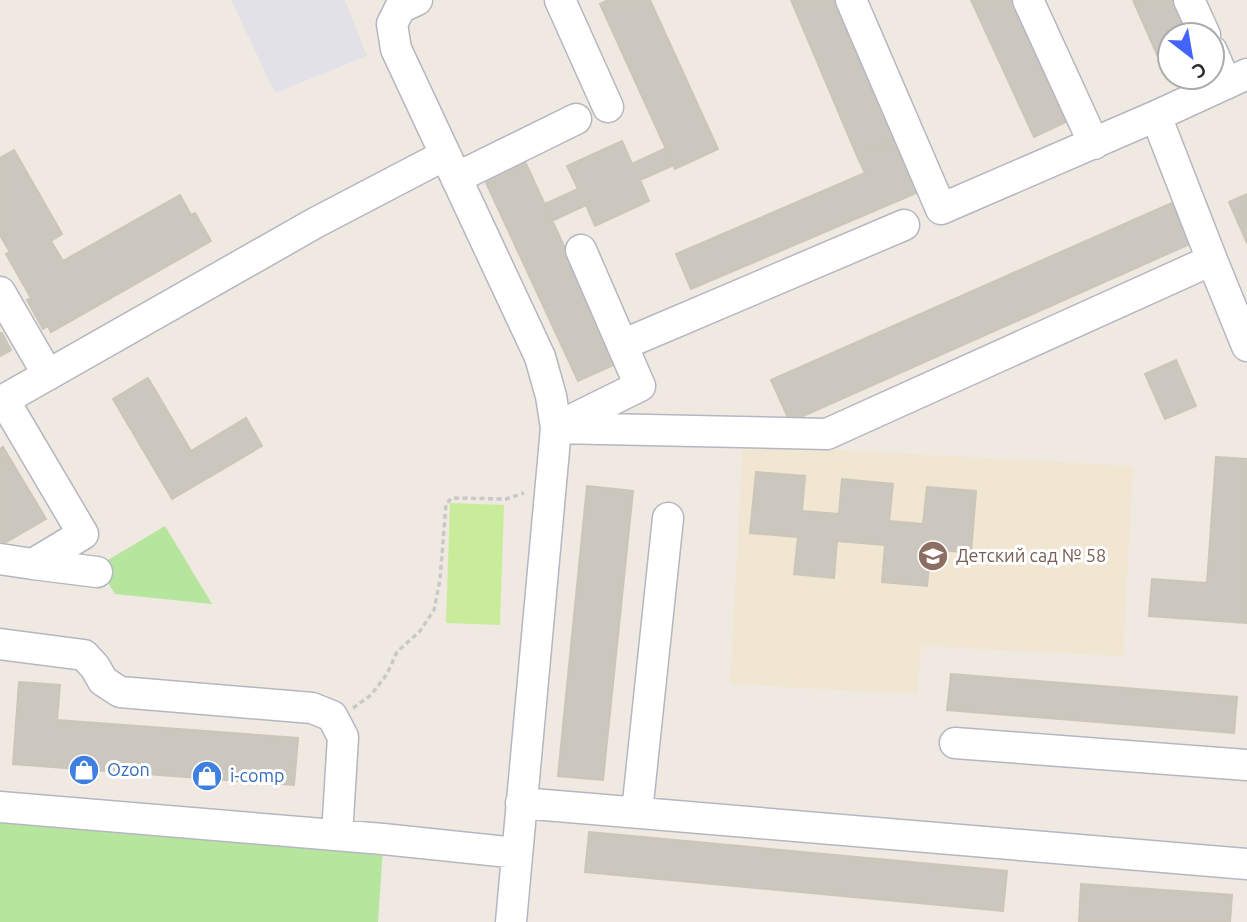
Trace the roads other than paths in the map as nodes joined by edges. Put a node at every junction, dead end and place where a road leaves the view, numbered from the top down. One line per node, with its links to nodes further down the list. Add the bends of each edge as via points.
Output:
1 (417, 0): 12 (street, via 400,8 391,24 396,49)
2 (560, 0): 8 (street)
3 (851, 0): 11 (street, via 941,209)
4 (1028, 0): 11 (street)
5 (1189, 0): 6 (street)
6 (1199, 21)
7 (1237, 79): 9 (street)
8 (608, 107)
9 (1156, 116): 11 (street); 15 (street)
10 (576, 119): 12 (street)
11 (1094, 144)
12 (450, 167): 19 (street, via 315,223); 21 (street, via 540,357)
13 (904, 225): 17 (street)
14 (581, 250): 17 (street)
15 (1212, 260): 18 (street); 21 (street, via 827,434)
16 (0, 292): 19 (street)
17 (622, 345): 21 (street, via 640,386)
18 (1247, 346)
19 (48, 375): 20 (street)
20 (2, 401): 24 (street, via 83,534)
21 (556, 428): 29 (street)
22 (668, 517): 31 (street)
23 (0, 559): 24 (street)
24 (33, 564): 25 (street)
25 (97, 572)
26 (0, 643): 32 (street, via 84,655 103,681 120,692 312,708 332,716 343,737)
27 (956, 743): 28 (street)
28 (1247, 765)
29 (521, 803): 31 (street); 33 (street)
30 (0, 807): 32 (street)
31 (638, 812): 34 (street)
32 (337, 835): 33 (street)
33 (517, 853): 35 (street)
34 (1247, 864)
35 (511, 922)

